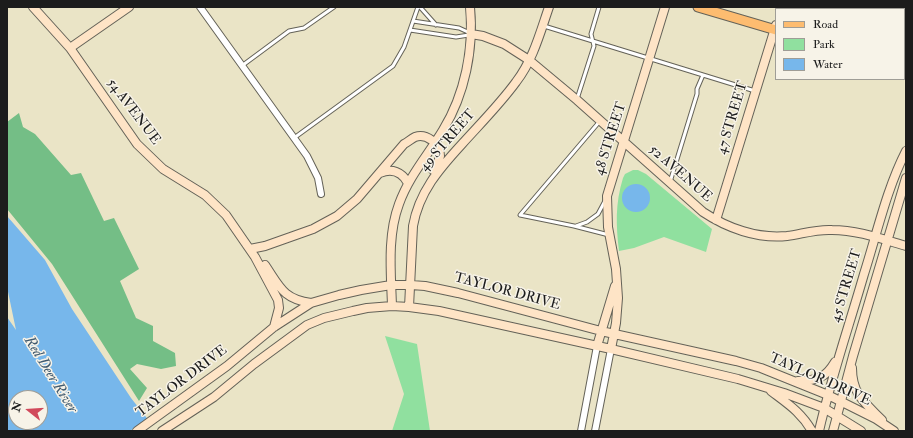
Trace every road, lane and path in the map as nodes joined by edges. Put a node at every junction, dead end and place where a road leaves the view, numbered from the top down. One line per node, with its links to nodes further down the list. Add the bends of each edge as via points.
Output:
1 (33, 7): 19 (street, 54 AVENUE)
2 (129, 7): 19 (street)
3 (200, 7): 22 (street)
4 (334, 7): 22 (lane, via 304,28 289,31)
5 (419, 7): 11 (lane); 12 (lane)
6 (470, 7): 17 (street)
7 (549, 7): 13 (street, 49 STREET)
8 (599, 7): 18 (lane, via 591,34)
9 (665, 7): 20 (street, 48 STREET)
10 (698, 7): 14 (main road)
11 (413, 21): 12 (lane); 15 (lane)
12 (436, 25): 17 (lane, via 459,28)
13 (543, 25): 18 (lane); 21 (street, 49 STREET)
14 (775, 28)
15 (410, 30): 17 (lane, via 459,37); 27 (lane, via 393,66)
16 (775, 31): 24 (street, 47 STREET)
17 (471, 34): 21 (street, 52 AVENUE, via 504,44); 28 (street, via 468,60 458,98 450,117)
18 (592, 40): 20 (lane); 25 (lane, via 594,46)
19 (70, 48): 44 (street, 54 AVENUE, via 137,144 163,169 211,200 226,215)
20 (650, 57): 23 (lane); 29 (street, 48 STREET)
21 (529, 60): 25 (street, 52 AVENUE); 36 (street, 49 STREET, via 500,102 438,170)
22 (243, 66): 27 (street)
23 (703, 75): 24 (lane); 33 (lane)
24 (756, 91): 38 (street, 47 STREET)
25 (577, 100): 26 (street, 52 AVENUE)
26 (600, 121): 29 (street, 52 AVENUE); 39 (lane, via 520,215)
27 (294, 138): 35 (street, via 313,166)
28 (434, 142): 31 (street, via 422,136 410,139); 34 (street); 36 (street, via 439,159 427,179)
29 (624, 142): 33 (street, 52 AVENUE); 37 (street, 48 STREET)
30 (906, 150): 41 (street, 45 STREET, via 888,195)
31 (380, 173): 34 (street, via 387,170 397,172); 44 (street, via 351,205 330,220 313,229)
32 (906, 178): 42 (street, 45 STREET)
33 (670, 182): 38 (street, 52 AVENUE, via 703,212)
34 (408, 183): 47 (street, via 395,218 390,259)
35 (321, 194)
36 (423, 194): 48 (street, 49 STREET, via 413,226)
37 (607, 196): 39 (lane, via 600,212 594,218); 40 (street, 48 STREET)
38 (716, 220): 41 (street, 52 AVENUE, via 766,236 831,230)
39 (574, 226): 40 (lane)
40 (610, 236): 46 (street, 48 STREET)
41 (876, 237): 42 (street, 52 AVENUE); 57 (street, 45 STREET)
42 (888, 241): 43 (street, 52 AVENUE); 58 (street, 45 STREET)
43 (906, 246)
44 (250, 249): 45 (street, 54 AVENUE)
45 (255, 257): 49 (street, via 262,262 286,294 293,299); 52 (street, via 278,300 279,308)
46 (617, 282): 53 (street, 48 STREET); 54 (street, 48 STREET)
47 (391, 285): 48 (street, TAYLOR DRIVE); 49 (street, TAYLOR DRIVE, via 353,291); 50 (street)
48 (410, 285): 51 (street, 49 STREET); 53 (street, TAYLOR DRIVE, via 458,293)
49 (311, 303): 52 (street, TAYLOR DRIVE)
50 (392, 306): 51 (street, TAYLOR DRIVE); 67 (street, TAYLOR DRIVE, via 352,311 307,325 214,397)
51 (409, 307): 55 (street, TAYLOR DRIVE, via 439,311)
52 (274, 327): 66 (street, TAYLOR DRIVE, via 227,366)
53 (601, 331): 54 (street, TAYLOR DRIVE); 55 (street, 48 STREET)
54 (614, 334): 56 (street, 48 STREET); 59 (street, TAYLOR DRIVE, via 748,364)
55 (597, 346): 56 (street, TAYLOR DRIVE); 68 (street)
56 (611, 349): 60 (street, TAYLOR DRIVE); 69 (street)
57 (842, 349): 59 (street, via 824,375 818,379); 61 (street, 45 STREET)
58 (853, 356): 62 (street, 45 STREET); 65 (street, via 852,379 856,391 863,402)
59 (795, 381): 61 (street, TAYLOR DRIVE)
60 (766, 387): 63 (street, TAYLOR DRIVE); 70 (street, via 798,411)
61 (828, 395): 62 (street, TAYLOR DRIVE); 63 (street, 45 STREET)
62 (840, 401): 64 (street, 45 STREET); 65 (street, TAYLOR DRIVE)
63 (824, 408): 64 (street, TAYLOR DRIVE); 71 (street, 45 STREET)
64 (836, 415): 72 (street, 45 STREET); 73 (street, TAYLOR DRIVE)
65 (892, 430)
66 (137, 431)
67 (162, 431)
68 (581, 431)
69 (595, 431)
70 (812, 431)
71 (819, 431)
72 (833, 431)
73 (862, 431)

